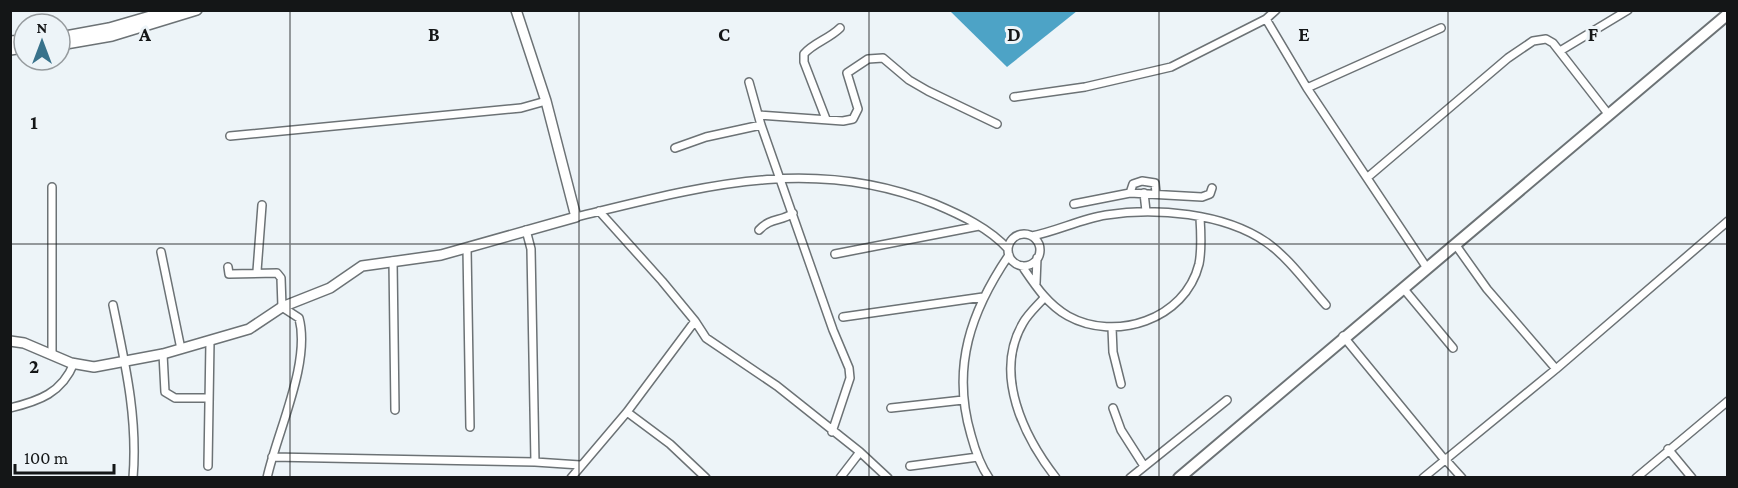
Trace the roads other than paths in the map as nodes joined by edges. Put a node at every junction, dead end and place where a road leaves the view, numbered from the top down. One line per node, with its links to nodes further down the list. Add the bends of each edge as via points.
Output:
1 (171, 10): 10 (street)
2 (197, 10): 11 (street, via 112,36)
3 (516, 10): 16 (street)
4 (1276, 10): 7 (street)
5 (1628, 10): 12 (street)
6 (1728, 14): 17 (main road)
7 (1266, 19): 14 (street); 15 (street, via 1171,67 1085,87)
8 (840, 28): 19 (street, via 804,54)
9 (1441, 28): 14 (street)
10 (72, 35)
11 (72, 43)
12 (1560, 51): 17 (street); 24 (street, via 1546,39 1533,41 1434,118)
13 (749, 82): 18 (street)
14 (1307, 88): 24 (street)
15 (1014, 97)
16 (546, 101): 22 (street, via 522,108); 36 (street)
17 (1609, 114): 46 (main road)
18 (759, 115): 19 (street); 21 (street)
19 (826, 119): 20 (street, via 843,121 856,115 858,109 847,73 868,59 883,58 909,80)
20 (997, 124)
21 (761, 125): 23 (street); 25 (street)
22 (230, 136)
23 (675, 148)
24 (1368, 177): 56 (street)
25 (781, 178): 33 (street, via 741,180); 35 (street); 39 (street, via 817,177 887,188 952,211)
26 (52, 187): 75 (street)
27 (1212, 189): 30 (street, via 1202,197)
28 (1130, 193): 29 (street); 30 (street, via 1133,184 1147,181 1155,183); 31 (street)
29 (1144, 193): 30 (street); 34 (street)
30 (1156, 193)
31 (1074, 204)
32 (262, 205): 57 (street)
33 (598, 212): 36 (street); 67 (street)
34 (1146, 212): 37 (street, via 1178,212); 42 (street, via 1105,215)
35 (793, 213): 41 (street, via 769,220); 90 (street, via 849,368 850,378)
36 (576, 217): 40 (street)
37 (1200, 218): 64 (street, via 1236,227 1267,242); 68 (street, via 1198,265 1187,289 1155,318)
38 (1728, 221): 78 (street)
39 (980, 226): 44 (street); 51 (street)
40 (526, 230): 47 (street); 96 (street, via 531,249)
41 (759, 230)
42 (1053, 233): 43 (street); 48 (street)
43 (1032, 236): 45 (street); 48 (street)
44 (997, 237): 45 (street); 50 (street)
45 (1014, 238): 50 (street)
46 (1455, 244): 56 (main road); 78 (street, via 1487,289)
47 (467, 248): 53 (street); 89 (street)
48 (1039, 248): 52 (street)
49 (161, 252): 72 (street)
50 (1008, 252): 54 (street); 58 (street)
51 (835, 254)
52 (1037, 258): 54 (street, via 1029,265); 59 (street)
53 (393, 261): 65 (street, via 360,267 330,288); 87 (street)
54 (1020, 265): 58 (street); 59 (street)
55 (228, 267): 57 (street, via 229,274)
56 (1427, 268): 60 (main road)
57 (257, 271): 65 (street, via 277,273 281,278)
58 (1000, 273): 61 (street)
59 (1036, 284): 62 (street)
60 (1403, 288): 69 (main road); 73 (street)
61 (983, 297): 66 (street); 82 (street, via 965,353)
62 (1044, 298): 68 (street, via 1068,316); 108 (street, via 1022,325 1013,353 1011,378 1025,433)
63 (112, 305): 76 (street)
64 (1326, 305)
65 (282, 307): 71 (street, via 249,329); 93 (street, via 299,318 303,334 287,413)
66 (843, 316)
67 (695, 321): 88 (street); 90 (street, via 706,338 777,386)
68 (1112, 328): 79 (street)
69 (1343, 336): 95 (street); 110 (main road)
70 (10, 341): 75 (street)
71 (210, 341): 72 (street); 80 (street)
72 (181, 348): 74 (street)
73 (1453, 348)
74 (163, 354): 76 (street); 80 (street, via 165,392 175,398)
75 (52, 355): 77 (street)
76 (125, 362): 77 (street, via 94,367); 102 (street, via 136,443)
77 (74, 363): 84 (street, via 69,377 48,396)
78 (1556, 369): 95 (street)
79 (1121, 384)
80 (208, 398): 98 (street)
81 (1227, 399): 100 (street)
82 (963, 400): 85 (street); 94 (street)
83 (1728, 401): 91 (street)
84 (10, 408)
85 (891, 408)
86 (1113, 408): 100 (street, via 1121,430)
87 (395, 410)
88 (627, 412): 97 (street); 101 (street, via 670,444)
89 (470, 427)
90 (832, 432): 92 (street)
91 (1668, 449): 113 (street); 114 (street)
92 (860, 452): 105 (street); 106 (street)
93 (272, 457): 96 (street); 103 (street)
94 (978, 457): 99 (street); 107 (street)
95 (1444, 458): 111 (street); 112 (street)
96 (535, 462): 97 (street)
97 (580, 465): 104 (street)
98 (208, 466)
99 (909, 466)
100 (1144, 466): 109 (street)
101 (703, 476)
102 (133, 477)
103 (267, 477)
104 (571, 477)
105 (840, 477)
106 (888, 477)
107 (989, 477)
108 (1056, 477)
109 (1130, 477)
110 (1179, 477)
111 (1423, 477)
112 (1462, 477)
113 (1636, 477)
114 (1692, 477)

